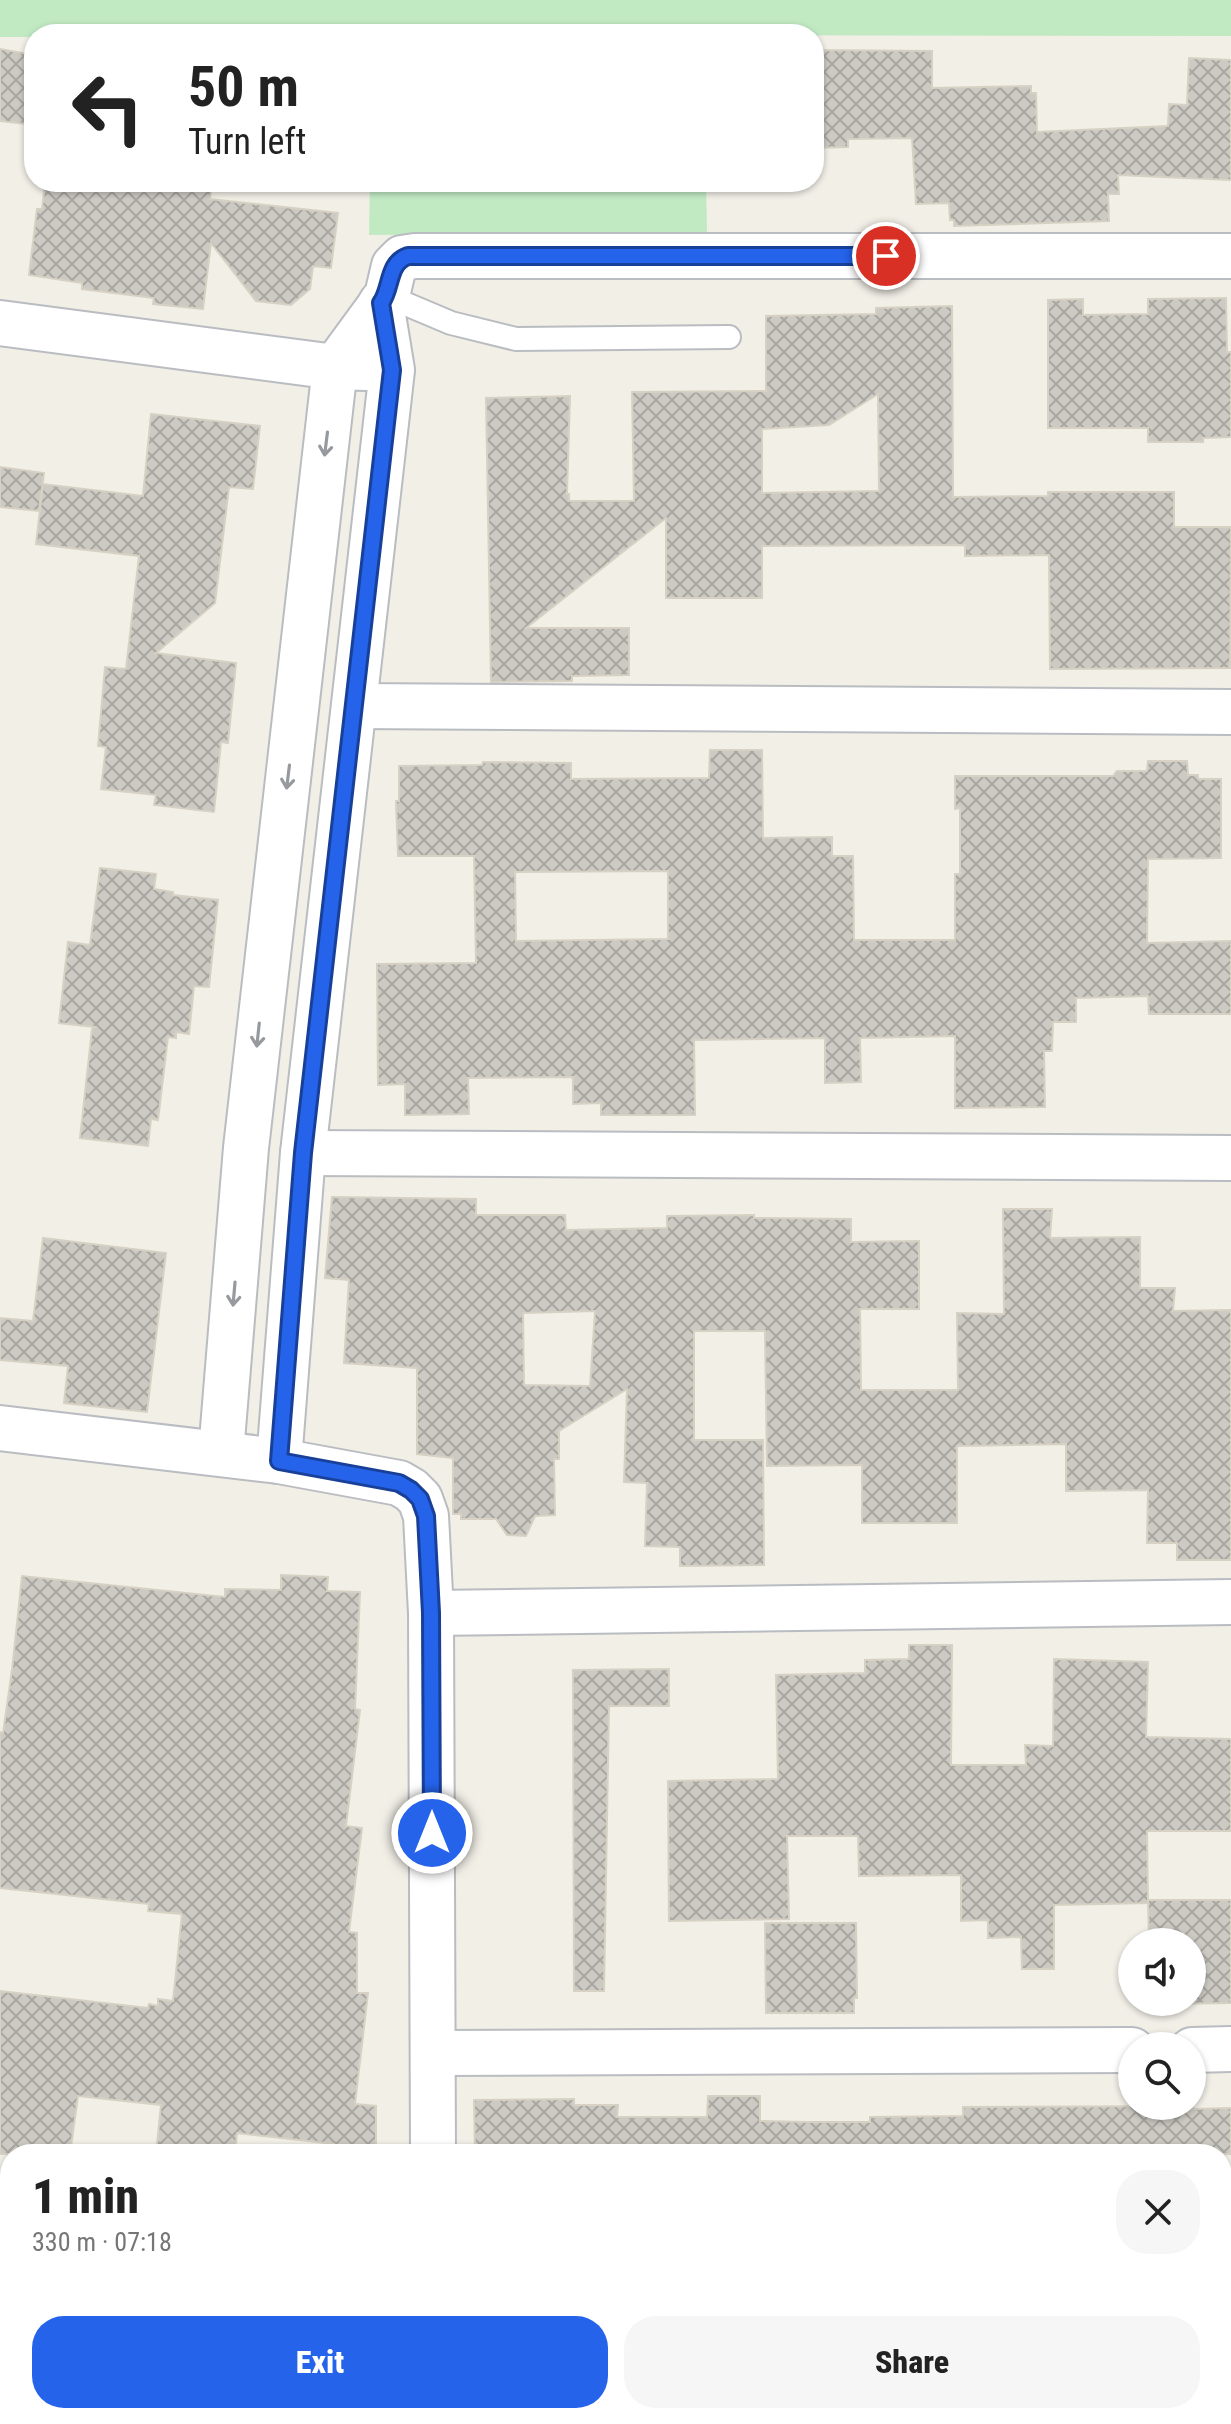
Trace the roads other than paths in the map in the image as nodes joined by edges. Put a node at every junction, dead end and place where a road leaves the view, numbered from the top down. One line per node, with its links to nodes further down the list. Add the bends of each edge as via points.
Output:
1 (1231, 256): 2 (street, via 408,256 394,266)
2 (384, 300): 4 (lane, via 516,339); 5 (street); 6 (street)
3 (0, 323): 5 (street)
4 (729, 337)
5 (335, 367): 6 (street); 9 (street, one-way to 9)
6 (392, 370): 7 (street)
7 (354, 706): 8 (street); 10 (street)
8 (1231, 712)
9 (265, 975): 10 (street); 14 (street, one-way to 14)
10 (323, 979): 11 (street)
11 (303, 1153): 12 (street); 15 (street)
12 (1231, 1158)
13 (0, 1428): 14 (street)
14 (221, 1453): 15 (street)
15 (279, 1461): 17 (street, via 399,1483 411,1490 426,1516)
16 (1231, 1602): 17 (street)
17 (431, 1613): 21 (street)
18 (1231, 2049): 20 (street)
19 (1118, 2050): 21 (street)
20 (1206, 2050)
21 (433, 2053): 22 (street)
22 (433, 2144)

